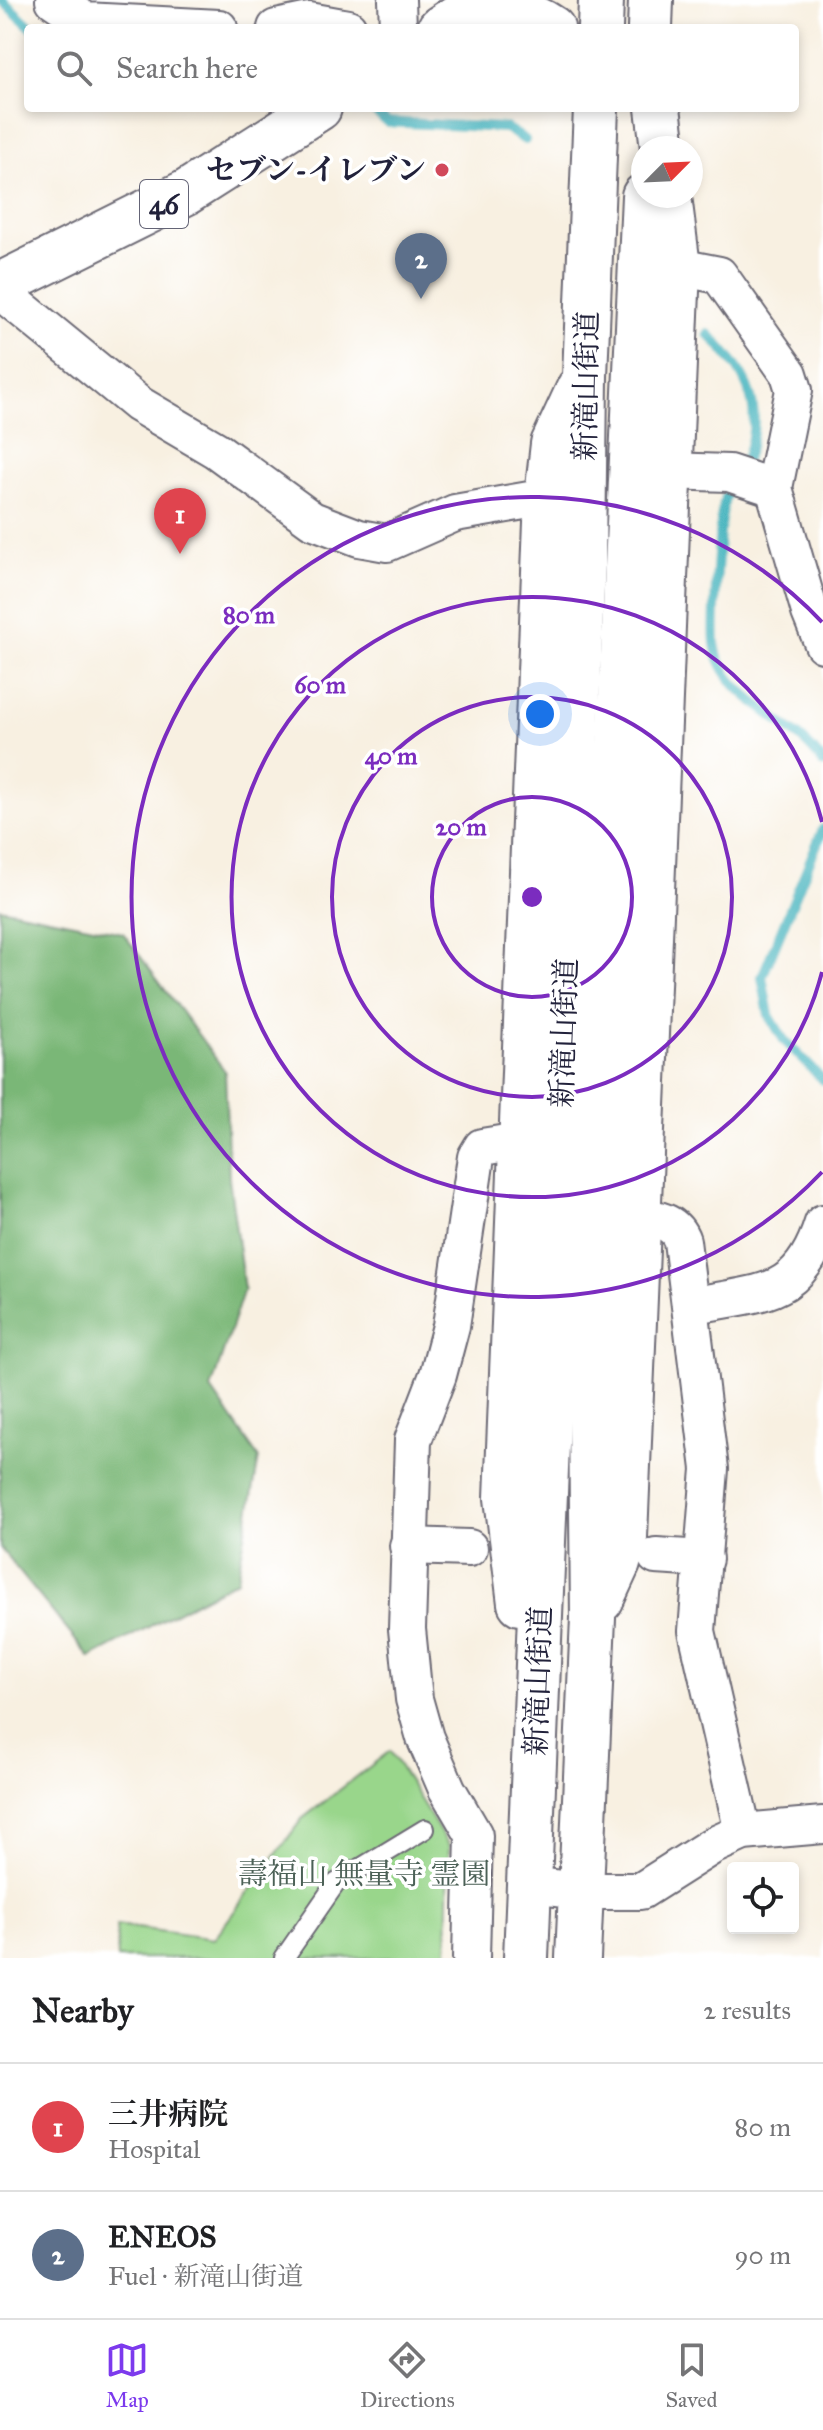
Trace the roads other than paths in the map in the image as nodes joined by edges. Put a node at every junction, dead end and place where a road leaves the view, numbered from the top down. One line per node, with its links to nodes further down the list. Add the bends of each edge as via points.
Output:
1 (54, 0): 6 (street, via 85,21)
2 (397, 0): 9 (street)
3 (601, 0): 11 (main road)
4 (651, 0): 12 (main road)
5 (462, 13): 10 (main road, via 501,8)
6 (142, 24)
7 (295, 24): 8 (street)
8 (326, 24)
9 (398, 24)
10 (546, 24)
11 (600, 24)
12 (650, 24)
13 (313, 112): 22 (main road, 46, via 187,192)
14 (595, 112): 23 (main road, 新滝山街道)
15 (647, 112): 17 (main road)
16 (658, 112): 18 (main road)
17 (646, 136)
18 (662, 136)
19 (643, 208): 37 (main road, 新滝山街道, via 596,1260)
20 (671, 208): 21 (main road)
21 (678, 267): 24 (street, via 719,275 789,374); 25 (main road)
22 (0, 288): 27 (street, via 138,404 216,450 312,520 359,538 387,543 455,513)
23 (585, 376): 27 (main road, via 553,444); 38 (main road, 新滝山街道, via 583,563)
24 (808, 385): 26 (street)
25 (667, 471): 26 (street); 30 (main road)
26 (754, 482): 28 (street)
27 (547, 497): 29 (main road)
28 (823, 644)
29 (519, 1141): 33 (street, via 482,1147 472,1172 451,1326 413,1440); 38 (main road, via 507,1498)
30 (636, 1215): 32 (street, via 678,1229); 37 (main road, via 625,1537)
31 (823, 1223): 32 (street, via 806,1265 793,1280)
32 (691, 1306): 36 (street, via 710,1469)
33 (408, 1546): 34 (street); 45 (street, via 407,1629 414,1699 447,1789 474,1835)
34 (469, 1548)
35 (656, 1556): 36 (street)
36 (704, 1559): 41 (street, via 697,1631)
37 (593, 1618): 43 (main road, 新滝山街道)
38 (536, 1729): 42 (main road, 新滝山街道)
39 (823, 1825): 41 (street)
40 (425, 1829): 44 (lane, via 336,1883)
41 (743, 1832): 43 (street, via 641,1891)
42 (530, 1885): 43 (street); 46 (main road, 新滝山街道)
43 (579, 1891): 47 (main road, 新滝山街道)
44 (288, 1956)
45 (471, 1958)
46 (526, 1958)
47 (578, 1958)

